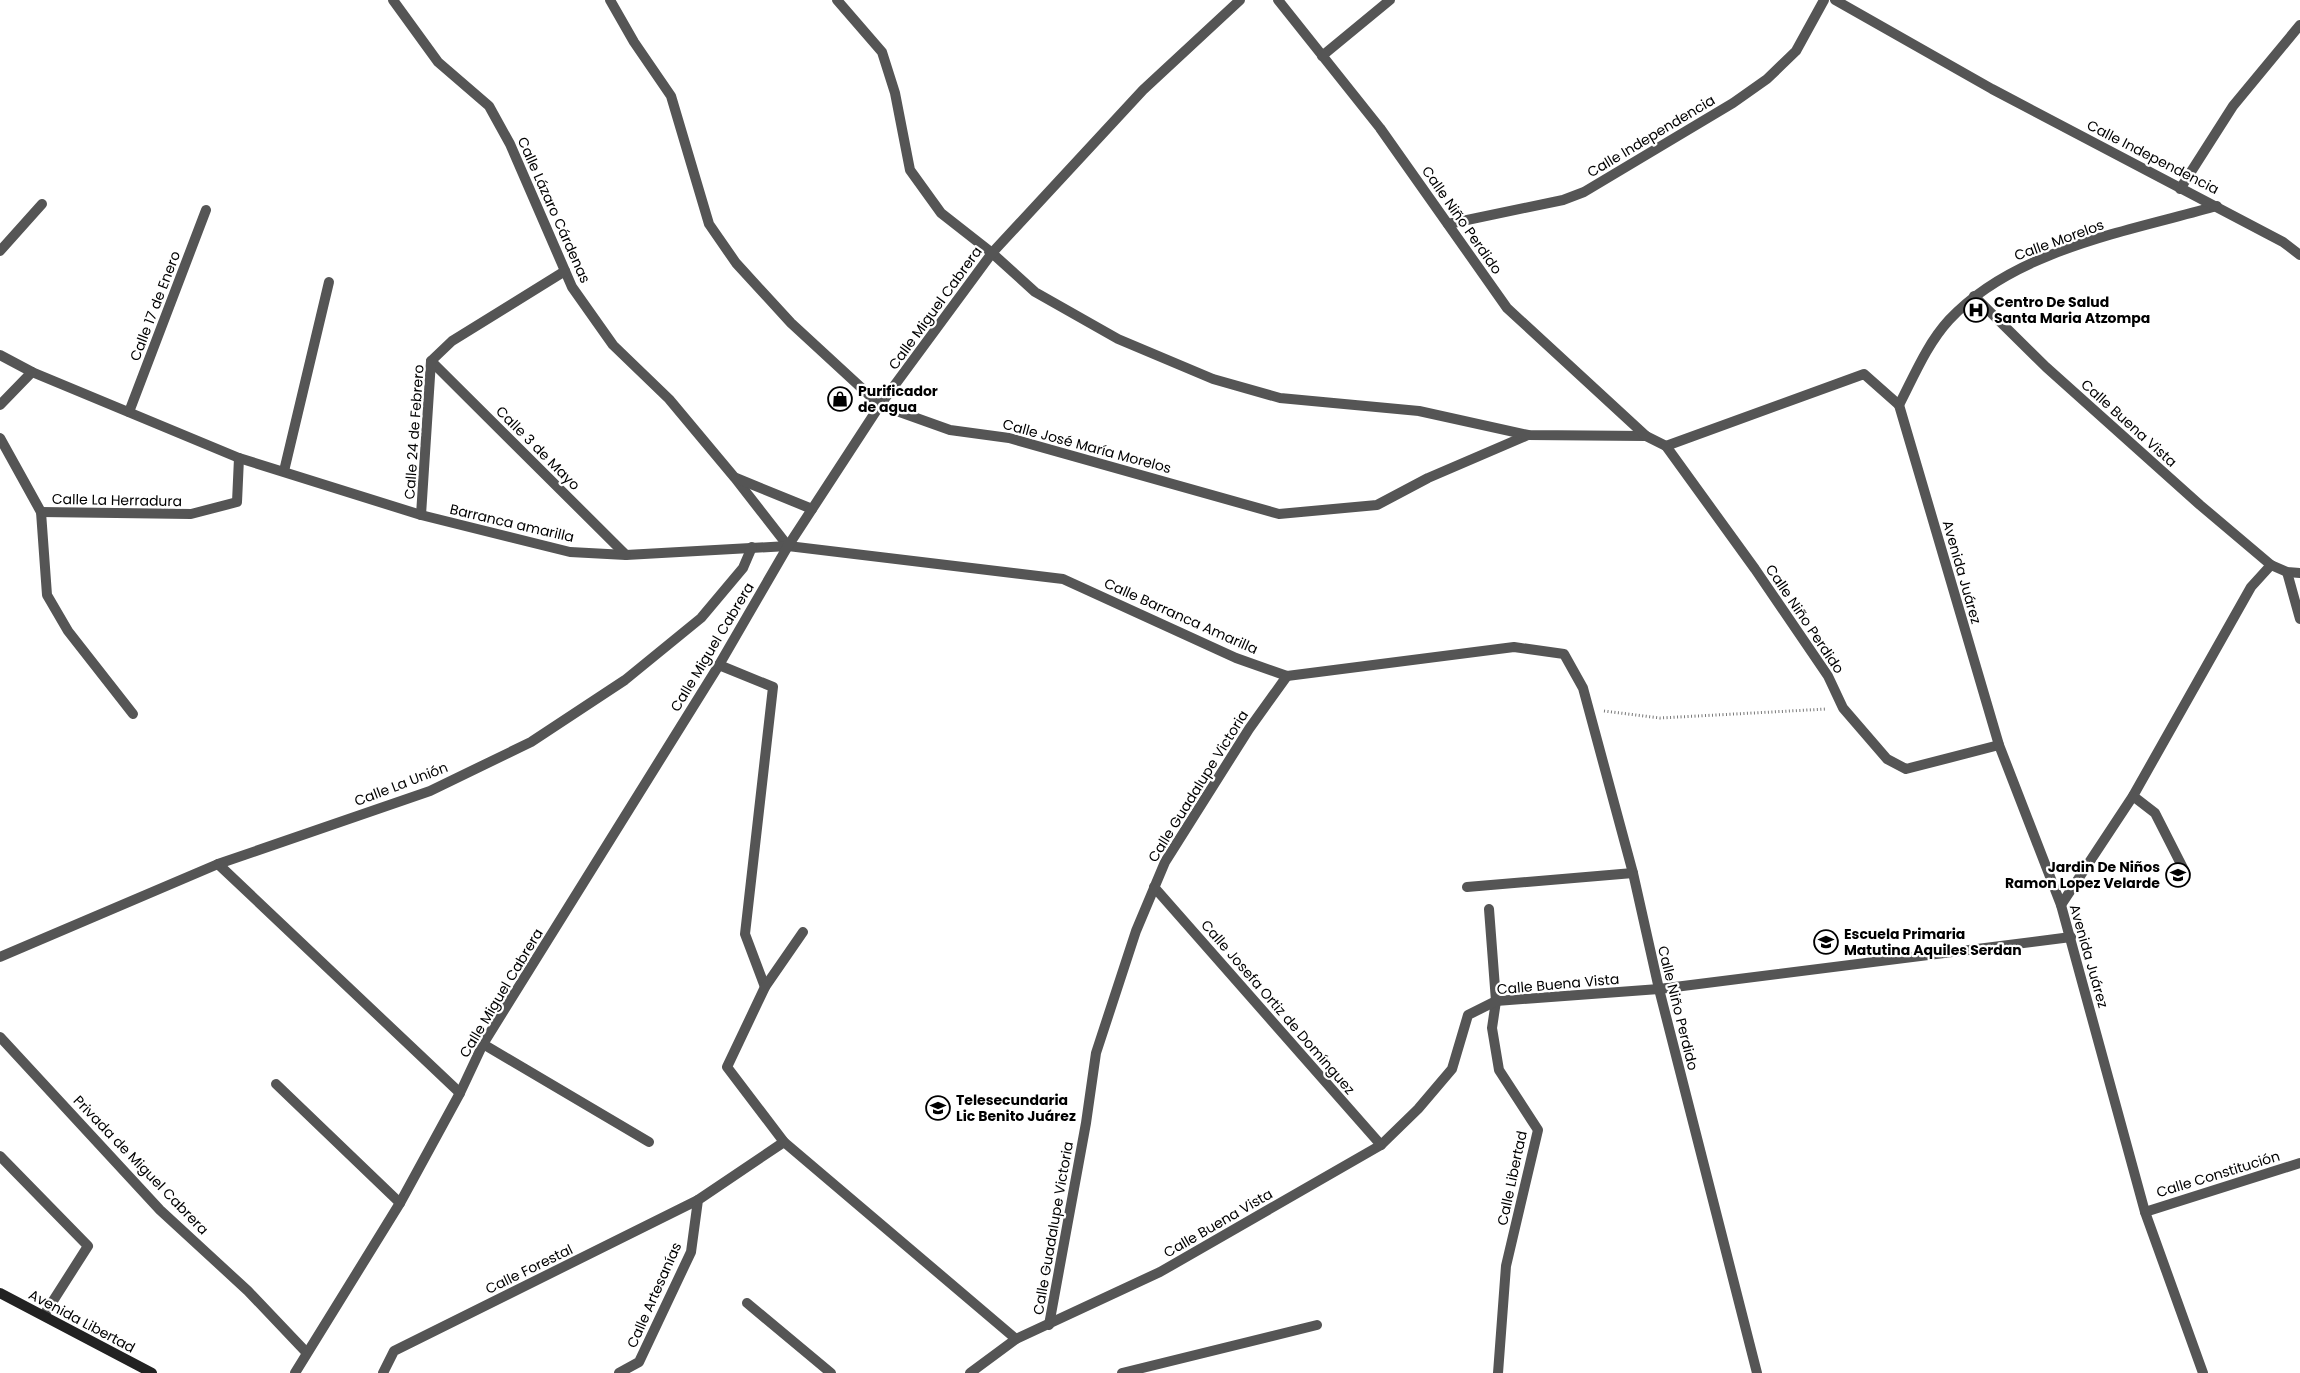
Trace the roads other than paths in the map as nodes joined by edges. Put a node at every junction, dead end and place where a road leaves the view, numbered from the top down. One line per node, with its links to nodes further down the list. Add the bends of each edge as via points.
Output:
1 (393, 0): 19 (street, Calle Lázaro Cárdenas, via 438,62 489,106 510,144)
2 (610, 0): 27 (street, Calle José María Morelos, via 671,96 709,224 736,263 791,323)
3 (837, 0): 17 (street, via 882,52 910,170 941,213)
4 (1240, 0): 17 (street, Calle Miguel Cabrera, via 1143,90)
5 (1278, 0): 10 (street, Calle Niño Perdido)
6 (1390, 0): 10 (street)
7 (1824, 0): 15 (street, Calle Independencia, via 1796,51 1767,79 1733,103 1584,192 1563,200)
8 (1835, 0): 11 (street, Calle Independencia, via 1992,89)
9 (2300, 25): 11 (street, via 2233,106)
10 (1322, 56): 15 (street, Calle Niño Perdido, via 1380,128)
11 (2180, 188): 13 (street, Calle Independencia)
12 (42, 204): 16 (street)
13 (2217, 206): 18 (street, Calle Independencia, via 2283,242); 21 (street, Calle Morelos, via 2072,247 2021,267)
14 (206, 210): 28 (street, Calle 17 de Enero)
15 (1448, 224): 30 (street, Calle Niño Perdido, via 1507,308)
16 (0, 250)
17 (992, 253): 27 (street, Calle Miguel Cabrera); 29 (street, via 1044,297 1118,339 1213,379 1280,398 1419,412)
18 (2300, 255)
19 (565, 271): 23 (street, Calle 24 de Febrero, via 452,341); 35 (street, Calle Lázaro Cárdenas, via 572,287 613,345 669,399)
20 (329, 282): 34 (street)
21 (1974, 296): 26 (street, Calle Morelos, via 1948,321 1930,345); 42 (street, Calle Buena Vista, via 2054,374)
22 (0, 355): 24 (street)
23 (431, 361): 38 (street, Calle 24 de Febrero); 41 (street, Calle 3 de Mayo)
24 (32, 372): 25 (street); 28 (street)
25 (0, 404)
26 (1899, 405): 32 (street, via 1864,374); 50 (street, Avenida Juárez)
27 (880, 406): 29 (street, Calle José María Morelos, via 950,430 1008,438 1279,514 1377,506 1428,478); 36 (street, Calle Miguel Cabrera)
28 (129, 412): 33 (street)
29 (1528, 435): 30 (street)
30 (1646, 436): 32 (street)
31 (0, 438): 37 (street)
32 (1666, 446): 50 (street, Calle Niño Perdido, via 1828,676 1843,708 1887,759 1906,768)
33 (239, 458): 34 (street, Barranca amarilla); 37 (street, Calle La Herradura, via 237,502 191,514)
34 (284, 471): 38 (street, Barranca amarilla)
35 (735, 478): 36 (street); 39 (street, Calle Lázaro Cárdenas)
36 (812, 509): 39 (street, Calle Miguel Cabrera)
37 (41, 512): 49 (street, via 48,595 68,631)
38 (421, 515): 41 (street, Barranca amarilla, via 570,552)
39 (788, 546): 40 (street, Barranca amarilla); 47 (street, Calle Miguel Cabrera); 48 (street, Calle Barranca Amarilla, via 1063,578 1236,658)
40 (752, 547): 41 (street, Barranca amarilla); 52 (street, Calle La Unión, via 743,568 701,618 625,680 531,742 430,791)
41 (626, 555)
42 (2271, 565): 43 (street, Calle Buena Vista); 51 (street, via 2251,587)
43 (2287, 572): 44 (street, Calle Buena Vista); 45 (street)
44 (2300, 572)
45 (2300, 619)
46 (1564, 654): 48 (street, Calle Barranca Amarilla, via 1514,647); 54 (street, Calle Niño Perdido, via 1583,688)
47 (719, 665): 62 (street, via 774,687 745,934); 66 (street, Calle Miguel Cabrera)
48 (1287, 676): 55 (street, Calle Guadalupe Victoria, via 1249,729 1165,862)
49 (133, 714)
50 (1999, 745): 57 (street, Avenida Juárez)
51 (2133, 796): 53 (street, via 2155,813); 57 (street)
52 (218, 864): 61 (street, Calle La Unión); 68 (street)
53 (2184, 870)
54 (1633, 873): 56 (street); 63 (street, Calle Niño Perdido)
55 (1154, 886): 71 (street, Calle Josefa Ortiz de Domínguez); 80 (street, Calle Guadalupe Victoria, via 1096,1053)
56 (1467, 887)
57 (2062, 906): 60 (street, Avenida Juárez)
58 (1489, 909): 64 (street, Calle Libertad)
59 (803, 932): 62 (street)
60 (2071, 937): 63 (street, Calle Buena Vista); 76 (street, Avenida Juárez)
61 (0, 957)
62 (765, 987): 70 (street, via 727,1067)
63 (1659, 989): 64 (street, Calle Buena Vista); 92 (street, Calle Niño Perdido)
64 (1496, 1001): 71 (street, Calle Buena Vista, via 1468,1015 1452,1069); 91 (street, Calle Libertad, via 1492,1028 1498,1070 1538,1130 1506,1266)
65 (0, 1036): 83 (street, Privada de Miguel Cabrera, via 160,1210 248,1291)
66 (483, 1044): 68 (street, Calle Miguel Cabrera); 69 (street)
67 (276, 1084): 75 (street)
68 (460, 1093): 75 (street, Calle Miguel Cabrera)
69 (648, 1142)
70 (784, 1142): 74 (street); 82 (street)
71 (1382, 1145): 80 (street, Calle Buena Vista, via 1160,1272)
72 (0, 1156): 79 (street, via 88,1246)
73 (2300, 1163): 76 (street, Calle Constitución)
74 (698, 1200): 86 (street, Calle Forestal, via 394,1351); 87 (street, Calle Artesanías, via 691,1252 640,1362)
75 (400, 1203): 83 (street, Calle Miguel Cabrera)
76 (2145, 1212): 93 (street, Avenida Juárez)
77 (0, 1293): 79 (main road, Avenida Libertad)
78 (748, 1303): 88 (street)
79 (44, 1315): 84 (main road, Avenida Libertad)
80 (1049, 1325): 82 (street, Calle Buena Vista)
81 (1317, 1325): 90 (street)
82 (1016, 1339): 89 (street, Calle Buena Vista)
83 (306, 1352): 85 (street, Calle Miguel Cabrera)
84 (152, 1373)
85 (295, 1373)
86 (383, 1373)
87 (619, 1373)
88 (831, 1373)
89 (970, 1373)
90 (1122, 1373)
91 (1498, 1373)
92 (1757, 1373)
93 (2203, 1373)

